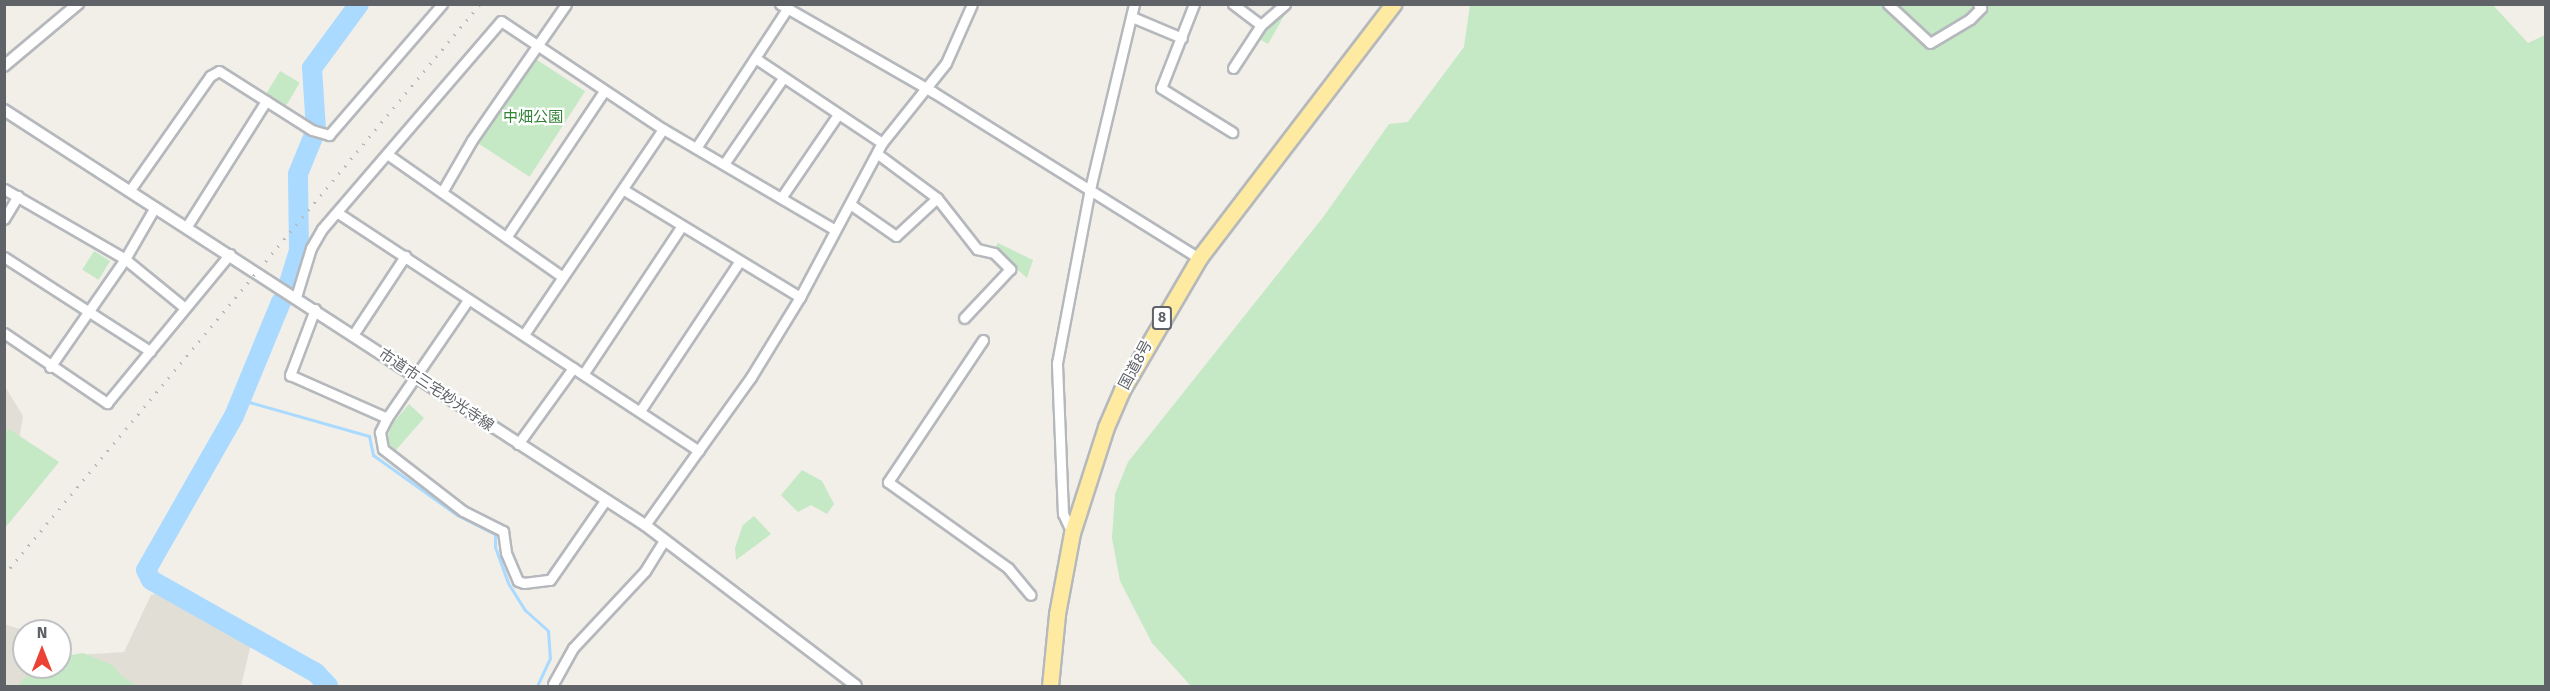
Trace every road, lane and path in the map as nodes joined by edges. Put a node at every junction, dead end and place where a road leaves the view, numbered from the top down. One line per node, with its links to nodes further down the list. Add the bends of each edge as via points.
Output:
1 (78, 4): 18 (street)
2 (442, 4): 23 (street, via 329,135 316,132)
3 (566, 4): 16 (street)
4 (972, 4): 21 (street, via 946,63)
5 (1134, 4): 13 (street)
6 (1194, 4): 15 (street)
7 (1233, 4): 14 (street)
8 (1285, 4): 14 (street)
9 (1393, 4): 52 (highway, 国道8号 / 8)
10 (1888, 4): 11 (street, via 1930,43 1970,20 1981,8)
11 (1978, 4)
12 (783, 7): 17 (street); 21 (street)
13 (1132, 18): 15 (street); 34 (street)
14 (1261, 26): 19 (street)
15 (1182, 38): 27 (street, via 1161,88)
16 (540, 45): 22 (street); 30 (street, via 501,21); 37 (street, via 472,140)
17 (755, 58): 20 (street); 29 (street)
18 (4, 66)
19 (1233, 68)
20 (783, 78): 25 (street); 32 (street)
21 (925, 87): 28 (street); 34 (street)
22 (604, 91): 26 (street); 48 (street)
23 (266, 101): 35 (street, via 219,71 210,76); 45 (street)
24 (4, 110): 35 (street, 市道市三宅妙光寺線)
25 (837, 116): 28 (street); 39 (street)
26 (663, 129): 29 (street); 36 (street)
27 (1232, 132)
28 (882, 143): 31 (street)
29 (696, 148): 32 (street)
30 (387, 154): 37 (street); 43 (street)
31 (879, 155): 40 (street); 41 (street)
32 (724, 164): 39 (street)
33 (4, 189): 38 (street)
34 (1090, 189): 52 (street); 78 (street, via 1057,363 1063,514)
35 (130, 190): 42 (street, 市道市三宅妙光寺線)
36 (624, 190): 46 (street); 55 (street)
37 (442, 192): 48 (street)
38 (18, 196): 44 (street); 53 (street)
39 (781, 198): 47 (street)
40 (937, 198): 41 (street, via 896,236); 62 (street, via 977,249 994,253 1010,268)
41 (850, 204): 47 (street)
42 (155, 207): 45 (street, 市道市三宅妙光寺線); 53 (street)
43 (338, 213): 50 (street); 56 (street, via 311,248)
44 (4, 219)
45 (187, 226): 49 (street, 市道市三宅妙光寺線)
46 (681, 227): 54 (street); 70 (street)
47 (835, 230): 57 (street)
48 (507, 236): 55 (street)
49 (230, 254): 56 (street, 市道市三宅妙光寺線); 59 (street)
50 (405, 256): 58 (street); 65 (street)
51 (4, 257): 61 (street)
52 (1199, 258): 78 (highway, 国道8号 / 8, via 1122,390)
53 (125, 260): 59 (street); 61 (street)
54 (739, 262): 57 (street); 72 (street)
55 (561, 276): 64 (street)
56 (296, 297): 60 (street, 市道市三宅妙光寺線)
57 (800, 297): 75 (street)
58 (468, 300): 64 (street); 71 (street)
59 (184, 308): 67 (street)
60 (315, 309): 65 (street, 市道市三宅妙光寺線); 73 (street, via 290,375)
61 (88, 310): 67 (street); 68 (street)
62 (964, 318)
63 (4, 333): 68 (street)
64 (525, 333): 69 (street)
65 (353, 335): 71 (street, 市道市三宅妙光寺線)
66 (983, 340): 80 (street, via 888,482 1008,568)
67 (150, 351): 68 (street, via 106,403)
68 (50, 367)
69 (573, 368): 70 (street); 74 (street)
70 (584, 373): 72 (street)
71 (417, 376): 73 (street); 74 (street, 市道市三宅妙光寺線)
72 (640, 411): 75 (street)
73 (387, 418): 76 (street, via 380,432 383,449 463,511 503,531 506,554 518,581 550,580)
74 (518, 444): 76 (street, 市道市三宅妙光寺線)
75 (699, 451): 77 (street)
76 (605, 501): 77 (street, 市道市三宅妙光寺線)
77 (645, 525): 79 (street, 市道市三宅妙光寺線)
78 (1072, 533): 83 (highway, 国道8号 / 8, via 1056,614)
79 (664, 541): 81 (street, via 645,571 573,648); 82 (street, 市道市三宅妙光寺線)
80 (1030, 595)
81 (553, 684)
82 (856, 687)
83 (1050, 687)

